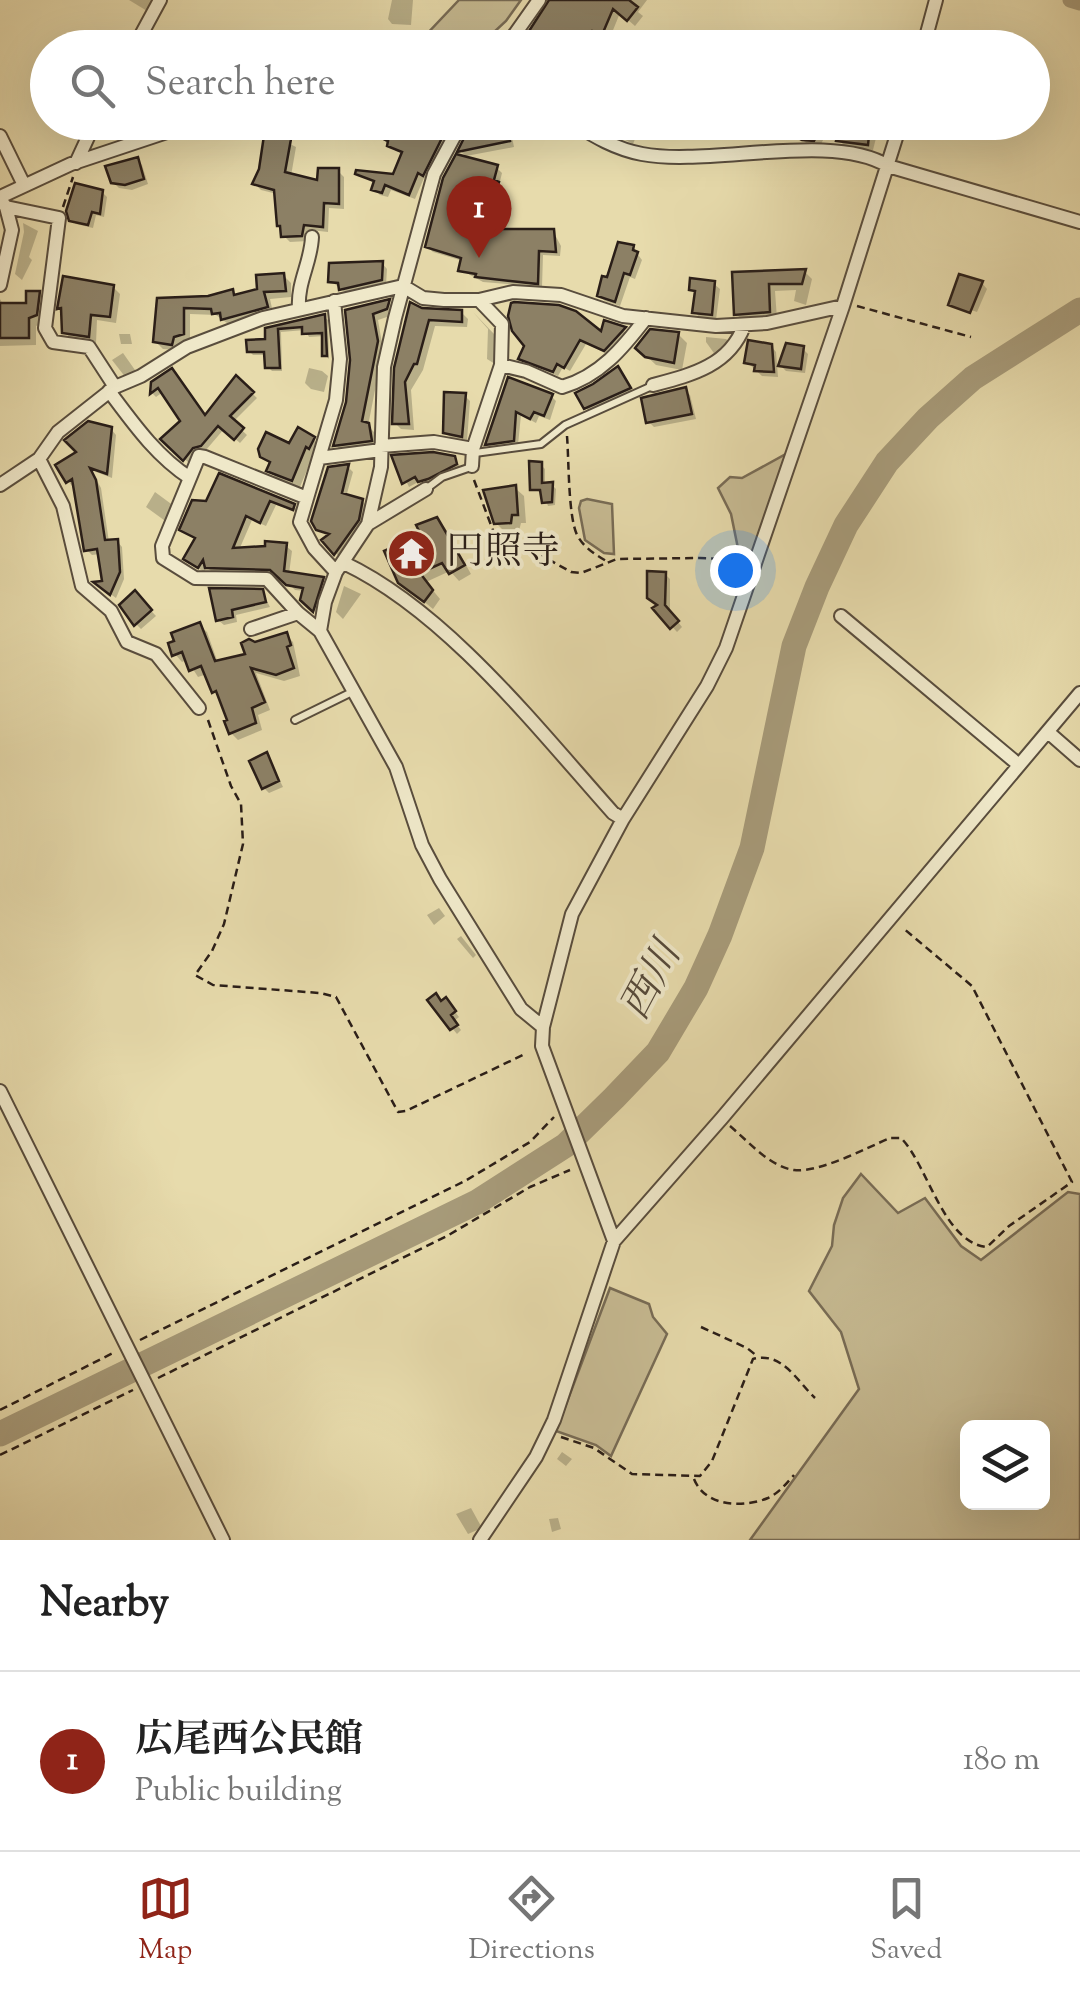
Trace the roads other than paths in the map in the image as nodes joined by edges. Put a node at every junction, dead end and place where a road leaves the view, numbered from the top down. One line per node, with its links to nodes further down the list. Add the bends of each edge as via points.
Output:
1 (160, 0): 4 (street)
2 (539, 0): 5 (street)
3 (936, 0): 6 (street)
4 (144, 30)
5 (518, 30)
6 (927, 30)
7 (0, 136): 15 (street)
8 (86, 140): 13 (street)
9 (144, 140): 13 (street)
10 (452, 140): 20 (street, via 434,174)
11 (601, 140): 14 (street, via 644,155 852,154)
12 (896, 140): 14 (street)
13 (74, 164): 15 (street)
14 (888, 166): 17 (street); 23 (street)
15 (24, 185): 16 (street)
16 (2, 201): 19 (street, via 12,230); 29 (street, via 59,218 44,328 53,342 89,347)
17 (1080, 222)
18 (312, 237): 24 (street)
19 (0, 285)
20 (402, 286): 21 (street, via 423,298); 22 (street); 30 (street, via 384,367)
21 (479, 300): 25 (street, via 513,292 562,295 605,312); 27 (street, via 502,324)
22 (334, 301): 24 (street); 32 (street, via 340,360)
23 (843, 306): 26 (street); 51 (street, via 726,648)
24 (299, 310): 29 (street, via 187,347)
25 (646, 318): 26 (street); 27 (street, via 617,356 576,383 562,387)
26 (744, 326): 28 (street, via 739,341 710,367)
27 (502, 365): 31 (street)
28 (653, 386): 31 (lane, via 565,424 541,444)
29 (112, 389): 33 (street, via 58,432); 34 (street, via 140,433)
30 (381, 448): 31 (street, via 434,442); 32 (street); 38 (street)
31 (473, 456): 36 (lane)
32 (319, 458): 37 (street)
33 (39, 459): 35 (street); 46 (street, via 62,506 82,586 110,612 127,642 156,654)
34 (190, 478): 37 (street, via 198,456 206,457); 40 (street, via 163,558 195,578 267,579)
35 (0, 485)
36 (426, 488): 38 (street)
37 (307, 498): 39 (street, via 300,522 314,548)
38 (368, 524): 39 (street)
39 (340, 567): 43 (street); 51 (street, via 367,574 445,630)
40 (298, 613): 42 (street); 43 (street)
41 (840, 616): 50 (street)
42 (251, 629)
43 (320, 632): 44 (street)
44 (353, 691): 47 (lane); 52 (street, via 396,767 440,879 521,1008)
45 (1080, 693): 48 (street)
46 (199, 708)
47 (295, 720)
48 (1048, 732): 49 (street); 50 (street)
49 (1080, 760)
50 (1018, 765): 54 (street)
51 (624, 819): 52 (street, via 572,914)
52 (543, 1027): 54 (street, via 542,1046)
53 (0, 1091): 55 (street)
54 (614, 1241): 56 (street, via 547,1433)
55 (223, 1540)
56 (480, 1540)

